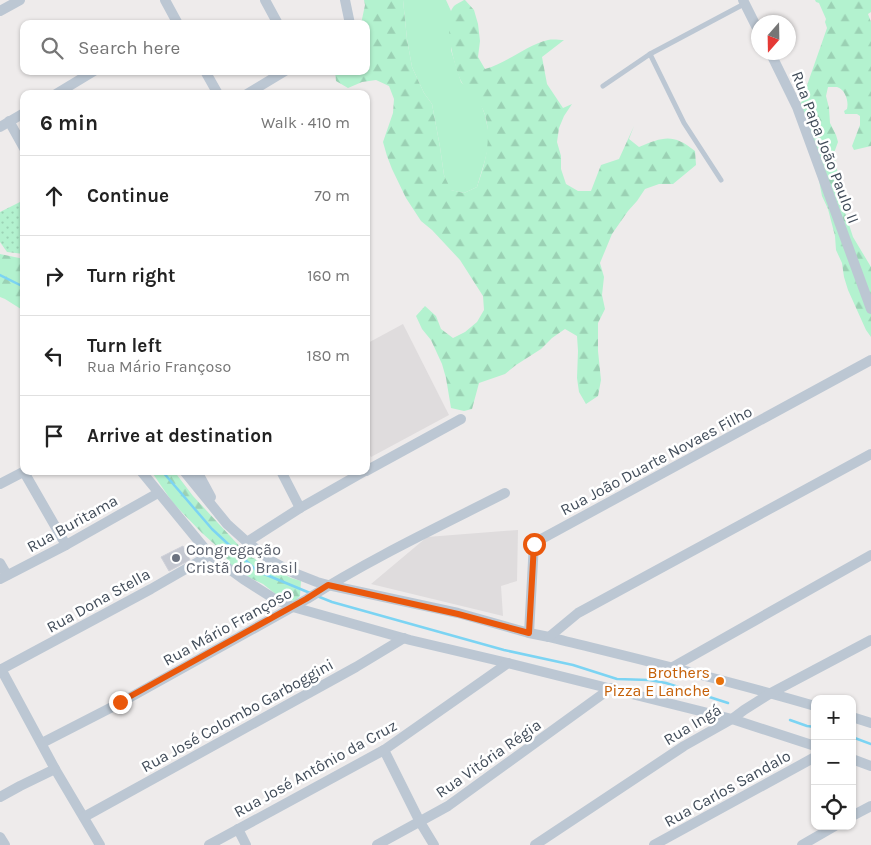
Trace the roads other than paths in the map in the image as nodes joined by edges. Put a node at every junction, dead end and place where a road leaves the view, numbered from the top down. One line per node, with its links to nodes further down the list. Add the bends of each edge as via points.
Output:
1 (20, 0): 6 (street)
2 (165, 0): 8 (street)
3 (265, 0): 9 (street)
4 (345, 0): 10 (street)
5 (744, 2): 7 (street); 11 (lane)
6 (0, 11)
7 (751, 16)
8 (176, 20)
9 (276, 20)
10 (349, 20)
11 (650, 54): 16 (lane); 23 (lane, via 684,123)
12 (774, 60): 24 (street, Rua Papa João Paulo II, via 797,107)
13 (87, 75): 17 (street)
14 (207, 75): 18 (street)
15 (278, 75): 19 (street)
16 (604, 86)
17 (63, 90)
18 (216, 90)
19 (254, 90)
20 (20, 115): 21 (street)
21 (5, 124): 22 (street)
22 (20, 143)
23 (721, 180)
24 (871, 309)
25 (871, 360): 49 (street, Rua João Duarte Novaes Filho, via 534,544)
26 (461, 418): 28 (street)
27 (871, 454): 50 (street, via 578,613)
28 (370, 469)
29 (20, 474): 36 (street)
30 (27, 475): 42 (street)
31 (144, 475): 37 (street)
32 (187, 475): 40 (street)
33 (199, 475): 40 (street)
34 (282, 475): 39 (street)
35 (359, 475): 39 (street)
36 (0, 484)
37 (158, 493): 42 (street, Rua Buritama); 43 (street)
38 (505, 493): 47 (street, Rua Mário Françoso)
39 (300, 508): 41 (street)
40 (227, 524): 41 (street)
41 (247, 542): 47 (street, via 275,563)
42 (66, 544): 46 (street, Rua Buritama)
43 (210, 555): 48 (street, via 273,598); 55 (street, Rua Dona Stella)
44 (871, 555): 54 (street)
45 (0, 563): 46 (street)
46 (3, 577)
47 (328, 585): 48 (street, Rua Mário Françoso); 49 (street)
48 (293, 607): 51 (street); 62 (street, Rua Mário Françoso)
49 (529, 633): 50 (street)
50 (549, 637): 54 (street)
51 (404, 638): 53 (street); 72 (street, Rua José Colombo Garboggini)
52 (871, 640): 57 (street, Rua Ingá)
53 (508, 662): 56 (street); 64 (street, Rua José Antônio da Cruz)
54 (671, 668): 57 (street)
55 (1, 670): 62 (street)
56 (611, 688): 60 (street); 73 (street, Rua Vitória Régia, via 448,806)
57 (771, 693): 58 (street); 60 (street, Rua Ingá)
58 (811, 705)
59 (856, 718): 61 (street)
60 (732, 719): 63 (street); 83 (street, Rua Ingá, via 684,746)
61 (871, 723)
62 (42, 743): 68 (street)
63 (811, 745)
64 (384, 750): 73 (street); 74 (street, Rua José Antônio da Cruz)
65 (811, 759): 84 (street, Rua Carlos Sandalo)
66 (856, 760): 67 (street)
67 (871, 766)
68 (55, 769): 69 (street); 72 (street)
69 (0, 797)
70 (871, 806): 71 (street)
71 (856, 814)
72 (84, 817): 78 (street)
73 (420, 822): 81 (street, Rua Vitória Régia); 82 (street)
74 (238, 829): 79 (street, Rua José Antônio da Cruz); 80 (street)
75 (828, 830): 85 (street)
76 (0, 837): 77 (street)
77 (5, 845)
78 (100, 845)
79 (209, 845)
80 (246, 845)
81 (377, 845)
82 (434, 845)
83 (535, 845)
84 (654, 845)
85 (802, 845)

